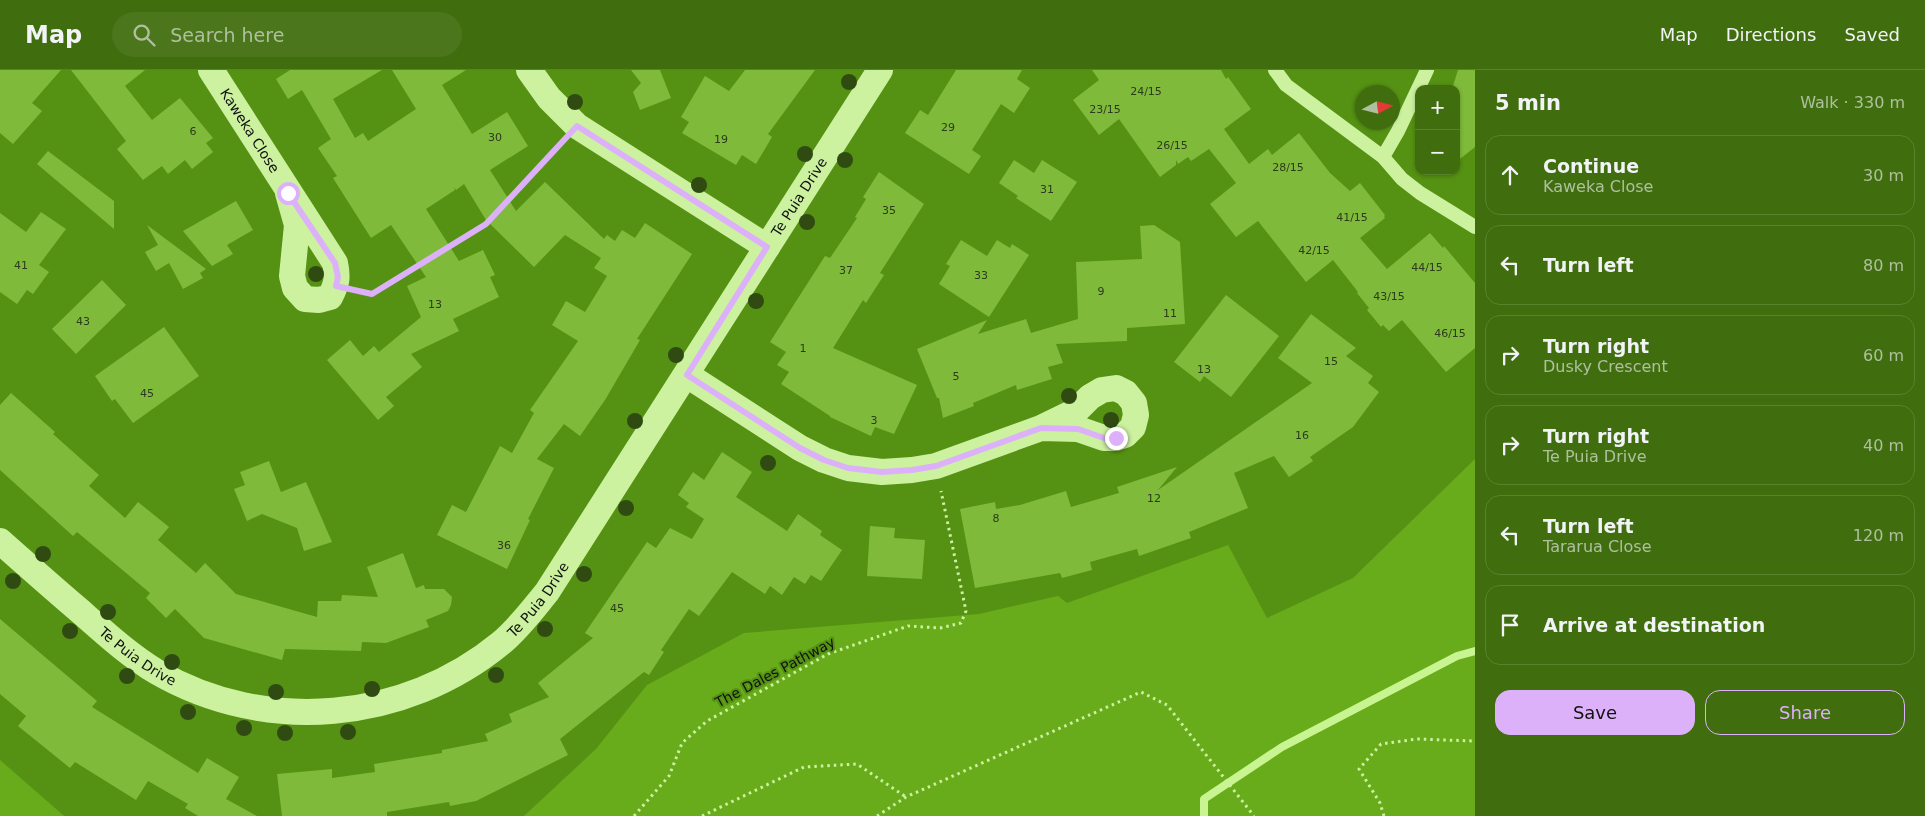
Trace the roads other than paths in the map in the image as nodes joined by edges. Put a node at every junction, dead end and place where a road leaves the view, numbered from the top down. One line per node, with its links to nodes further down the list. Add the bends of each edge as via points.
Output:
1 (211, 70): 7 (street, Kaweka Close)
2 (529, 70): 9 (street, via 549,98 577,126)
3 (880, 70): 9 (street, Te Puia Drive)
4 (1275, 70): 6 (lane, via 1286,85)
5 (1426, 70): 6 (lane)
6 (1383, 158): 8 (lane, via 1408,184)
7 (288, 193): 7 (street, Kaweka Close, via 297,225 292,276 295,288 305,299 330,297 338,277 335,263)
8 (1475, 227)
9 (767, 247): 10 (street, Te Puia Drive)
10 (687, 375): 11 (street, via 800,448 848,468 882,472 936,466); 12 (street, Te Puia Drive, via 574,553 525,619 502,642 462,671 394,701 317,713 285,712 238,705 199,693 124,650)
11 (1041, 428)
12 (0, 541)

